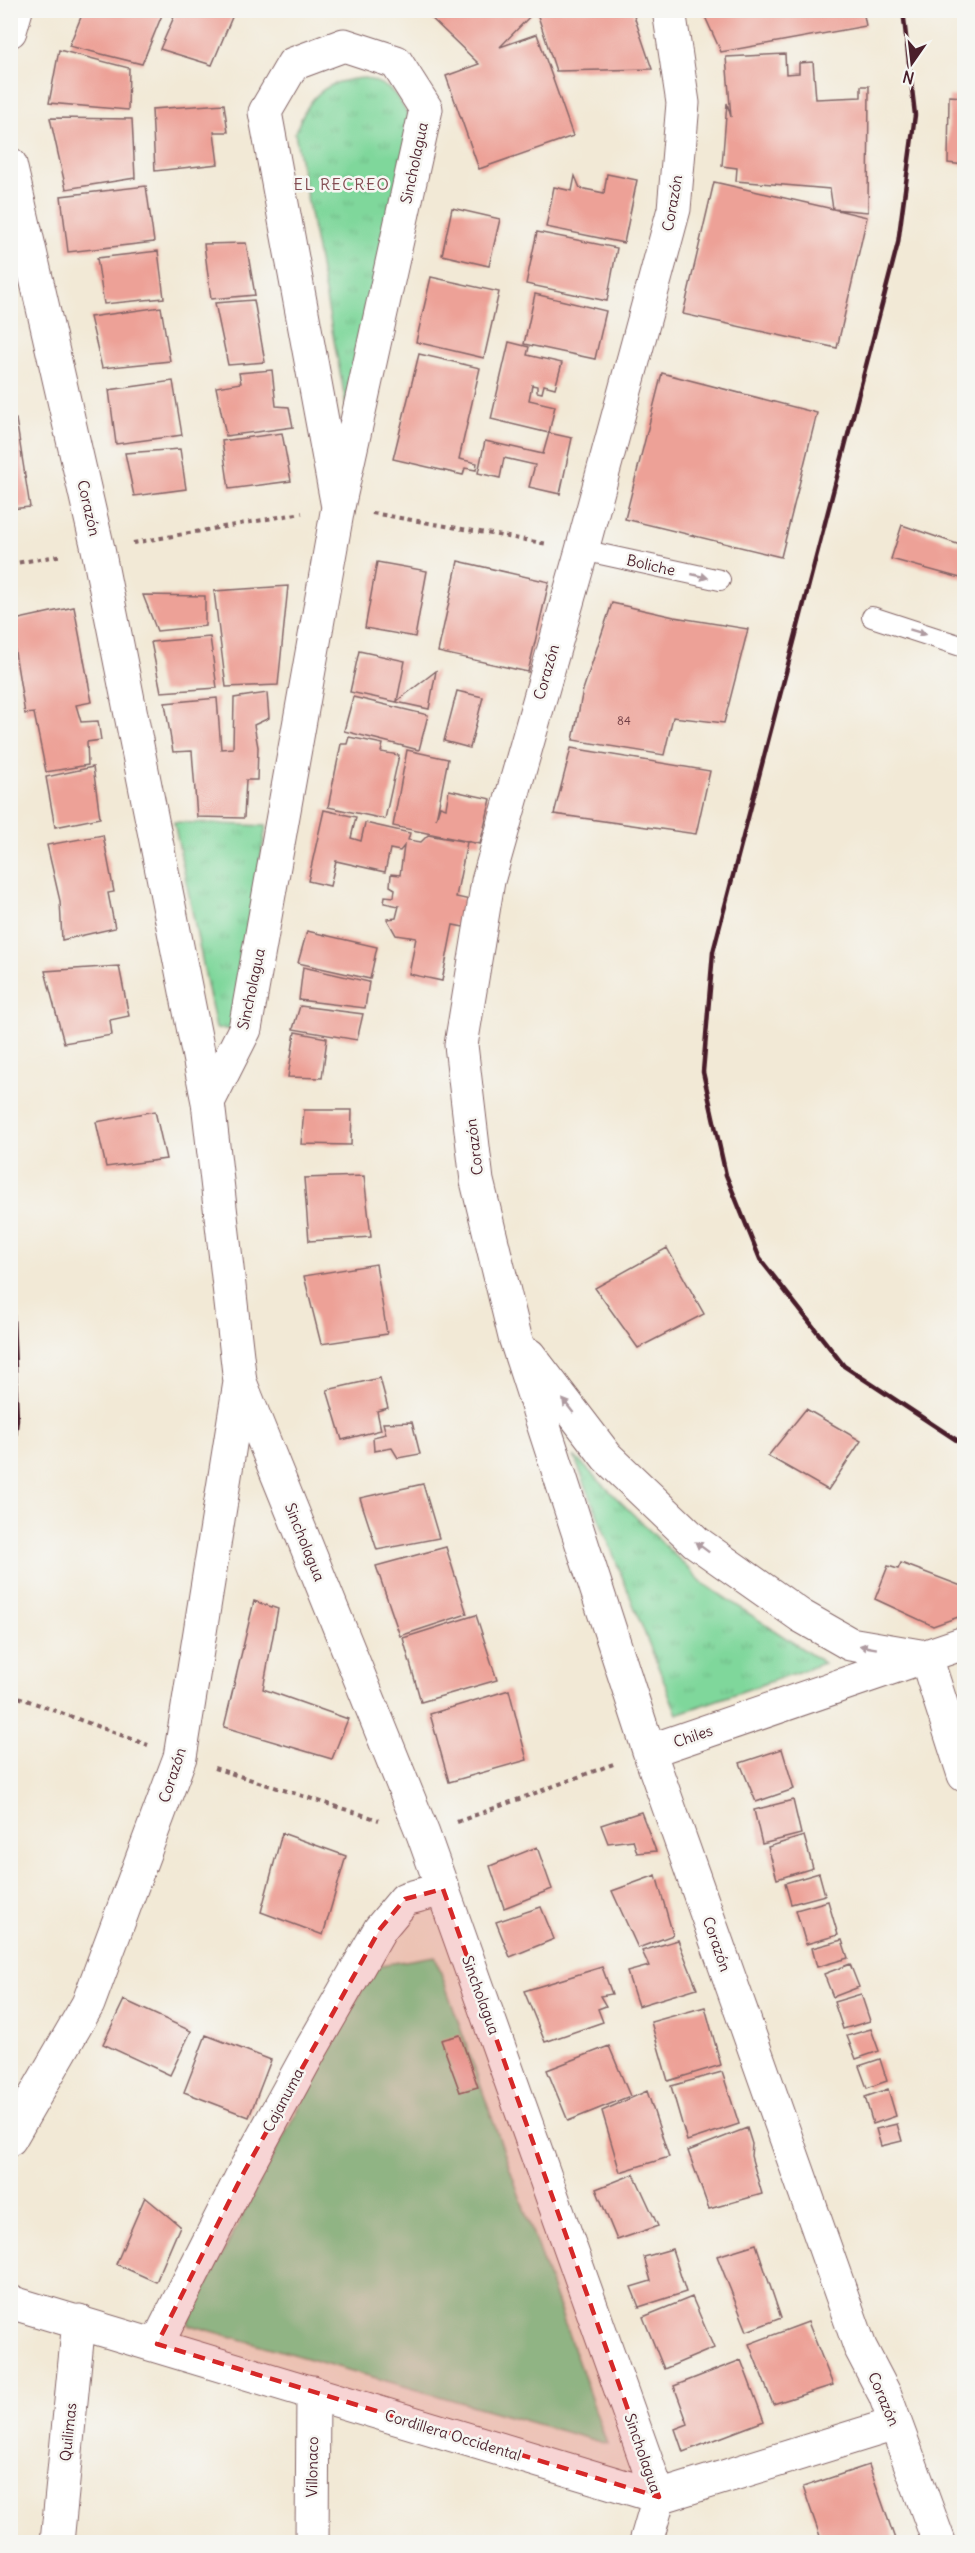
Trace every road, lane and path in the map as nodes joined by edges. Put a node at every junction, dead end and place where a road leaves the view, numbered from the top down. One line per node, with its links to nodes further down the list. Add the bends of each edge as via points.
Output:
1 (16, 10): 3 (street)
2 (669, 10): 6 (street, Corazón, via 683,103 674,208)
3 (10, 31)
4 (10, 164): 10 (street, Corazón, via 98,549)
5 (338, 507): 5 (street, Sincholagua, via 266,112 293,64 344,45 396,62 426,108); 10 (street, Sincholagua, via 245,1029)
6 (582, 550): 7 (lane, Boliche, one-way to 7); 11 (street, Corazón, via 488,881 461,1045 477,1181)
7 (720, 580)
8 (872, 617): 9 (lane, one-way to 9)
9 (964, 646)
10 (208, 1102): 12 (street, Sincholagua)
11 (515, 1337): 14 (street, Corazón, one-way to 11, via 850,1644 801,1616 696,1542 607,1457); 15 (street, Corazón)
12 (240, 1382): 17 (street, Sincholagua); 19 (street, Corazón, via 180,1757 88,2004)
13 (964, 1643): 14 (street, Chiles)
14 (926, 1657): 15 (street, Chiles); 16 (street)
15 (649, 1750): 17 (path); 24 (street, Corazón, via 860,2347)
16 (964, 1775)
17 (423, 1834): 18 (street, Sincholagua)
18 (443, 1889): 22 (street, Cajanuma, via 405,1899 380,1929 244,2172); 25 (street, Sincholagua)
19 (10, 2139)
20 (10, 2302): 21 (street, Cordillera Occidental)
21 (79, 2321): 22 (street, Cordillera Occidental); 26 (street, Quilimas)
22 (157, 2344): 23 (street, Cordillera Occidental)
23 (313, 2392): 25 (street, Cordillera Occidental); 27 (street, Villonaco)
24 (895, 2424): 25 (street); 29 (street, Corazón)
25 (659, 2497): 28 (street, Sincholagua)
26 (57, 2542)
27 (312, 2542)
28 (646, 2542)
29 (939, 2542)

